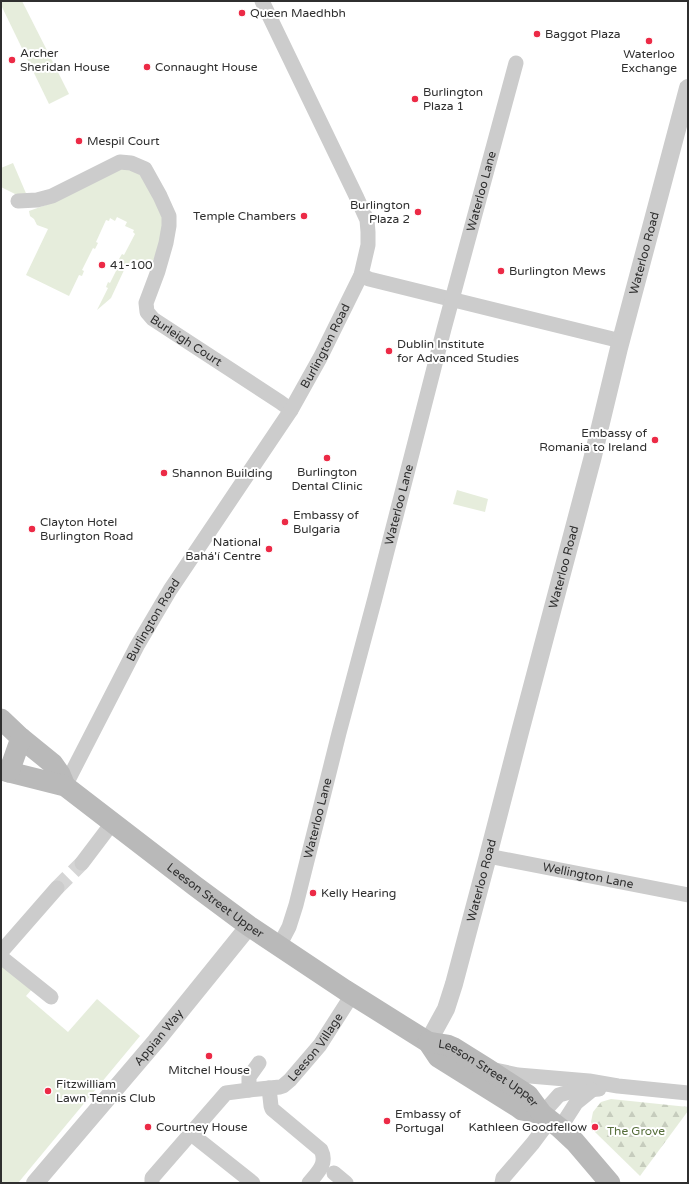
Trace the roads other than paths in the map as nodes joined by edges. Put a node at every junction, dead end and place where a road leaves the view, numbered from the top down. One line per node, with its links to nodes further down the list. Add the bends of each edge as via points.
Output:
1 (262, 1): 5 (street, Burlington Road, via 367,220 368,245)
2 (516, 63): 6 (street, Waterloo Lane)
3 (688, 88): 7 (street, Waterloo Road)
4 (18, 201): 8 (street, Burleigh Court, via 52,196 120,162 131,163 144,169 160,196 169,216 170,226 146,303 147,312 153,319)
5 (361, 275): 6 (street); 8 (street, Burlington Road)
6 (452, 299): 7 (street); 19 (street, Waterloo Lane, via 296,905)
7 (621, 342): 14 (street, Waterloo Road)
8 (291, 410): 12 (street, Burlington Road, via 170,590 137,646)
9 (1, 719): 10 (main road)
10 (21, 738): 11 (main road); 12 (main road, via 53,764)
11 (5, 771): 12 (main road, Leeson Street Upper)
12 (65, 786): 13 (main road, Leeson Street Upper)
13 (113, 822): 15 (street); 18 (main road, Leeson Street Upper)
14 (488, 856): 17 (street, Wellington Lane); 24 (street, Waterloo Road, via 448,1005)
15 (82, 862)
16 (57, 888): 20 (street)
17 (688, 895)
18 (249, 926): 19 (main road, Leeson Street Upper); 35 (street, Appian Way, via 156,1041)
19 (279, 946): 22 (main road, Leeson Street Upper)
20 (1, 952)
21 (1, 957): 23 (street)
22 (352, 995): 24 (main road, Leeson Street Upper); 28 (street, Leeson Village, via 320,1045 290,1080 283,1086)
23 (51, 998)
24 (428, 1042): 26 (main road, Leeson Street Upper, via 447,1045); 32 (main road, Leeson Street Upper, via 438,1057 522,1110)
25 (259, 1063): 29 (street, via 249,1077)
26 (486, 1068): 27 (street, via 518,1075); 32 (main road, Leeson Street Upper, via 528,1095)
27 (618, 1086): 30 (street); 31 (street)
28 (269, 1088): 29 (street, Leeson Village); 38 (street, via 272,1109 323,1154 322,1166)
29 (249, 1090): 33 (street, Leeson Village, via 226,1093)
30 (592, 1090): 32 (street); 32 (street, via 573,1090 559,1095)
31 (688, 1093)
32 (550, 1121): 40 (street, via 503,1178); 41 (main road, via 575,1142)
33 (190, 1133): 36 (street, Leeson Village, via 152,1178); 37 (street)
34 (334, 1173): 39 (street)
35 (35, 1183)
36 (152, 1183)
37 (252, 1183)
38 (309, 1183)
39 (346, 1183)
40 (502, 1183)
41 (610, 1183)

